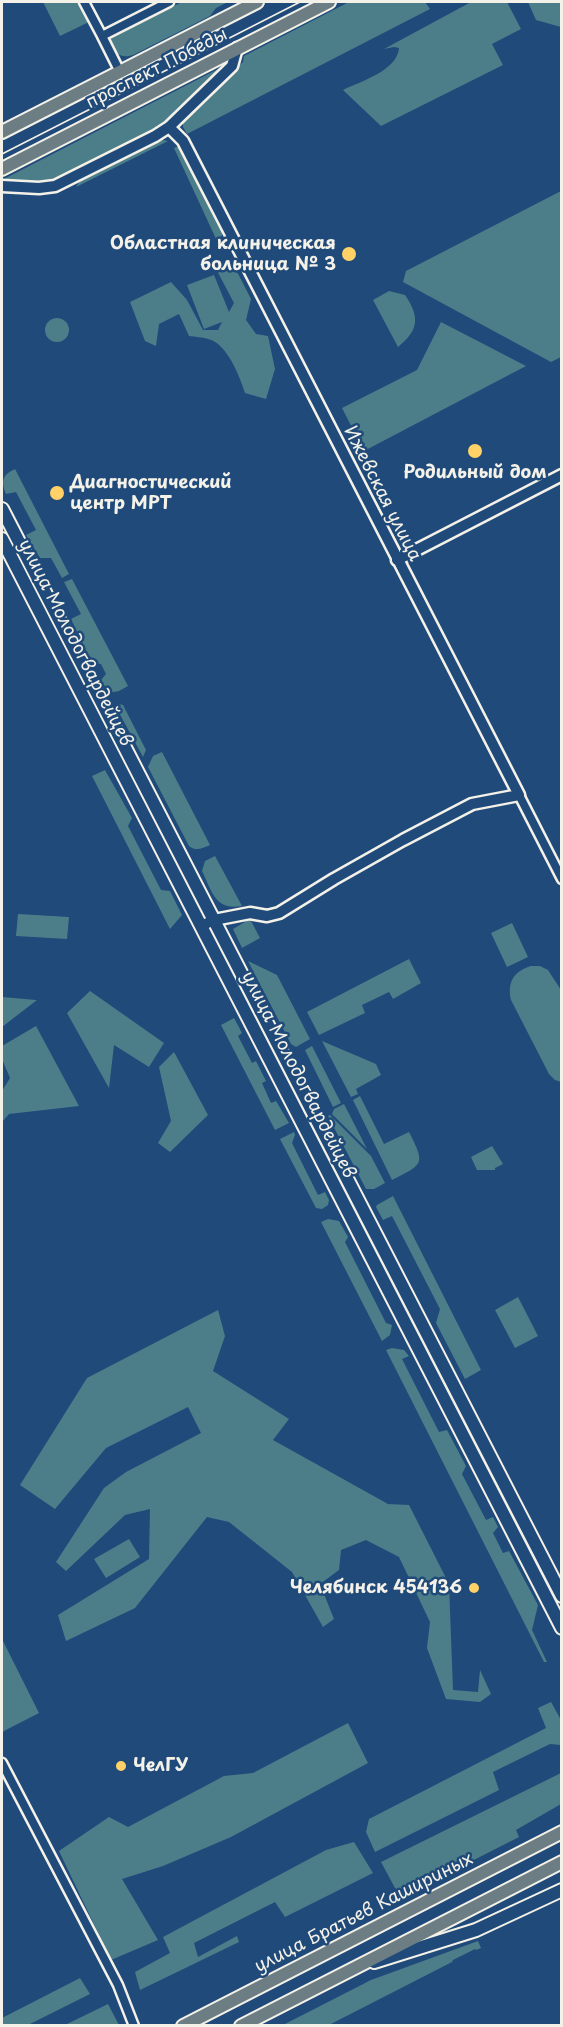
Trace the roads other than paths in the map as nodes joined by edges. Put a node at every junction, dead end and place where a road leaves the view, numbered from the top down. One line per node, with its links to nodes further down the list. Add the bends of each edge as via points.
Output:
1 (84, 2): 5 (street)
2 (170, 2): 5 (street)
3 (257, 2): 7 (main road, проспект Победы)
4 (329, 2): 6 (main road, проспект Победы)
5 (102, 36): 7 (street)
6 (237, 48): 8 (street, via 232,66); 10 (main road, проспект Победы)
7 (120, 72): 9 (main road, проспект Победы)
8 (169, 127): 11 (street, via 55,186); 15 (street, Ижевская улица, via 183,141)
9 (2, 132)
10 (2, 169)
11 (2, 186)
12 (561, 475): 15 (street)
13 (2, 509): 18 (main road, улица Молодогвардейцев)
14 (2, 539): 19 (main road, улица Молодогвардейцев)
15 (397, 560): 16 (street, Ижевская улица)
16 (519, 795): 17 (street, Ижевская улица); 18 (street, via 472,804 334,879 279,914 250,913)
17 (561, 879)
18 (213, 920): 19 (street); 20 (main road, улица Молодогвардейцев)
19 (201, 926): 21 (main road, улица Молодогвардейцев)
20 (561, 1596)
21 (561, 1628)
22 (2, 1763): 27 (street, via 118,1985)
23 (561, 1832): 28 (main road, улица Братьев Кашириных)
24 (561, 1862): 26 (main road)
25 (561, 1890): 26 (main road, via 476,1930)
26 (353, 1968): 29 (main road)
27 (134, 2025)
28 (183, 2025)
29 (241, 2025)

